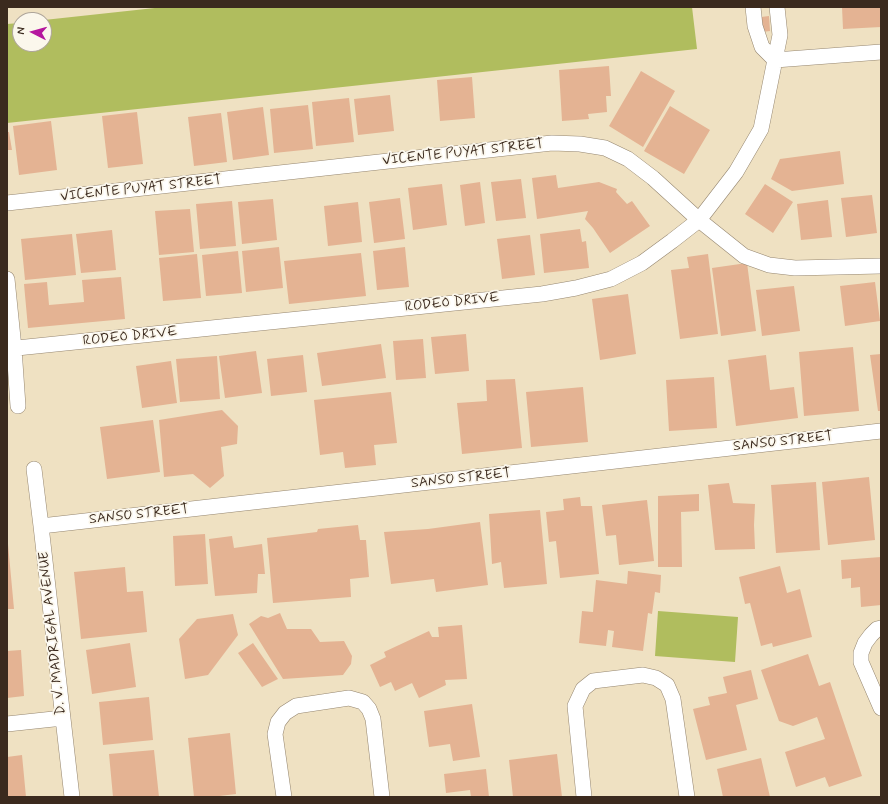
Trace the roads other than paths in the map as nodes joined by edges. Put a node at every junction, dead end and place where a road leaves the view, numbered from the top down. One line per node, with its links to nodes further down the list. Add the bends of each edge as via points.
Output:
1 (753, 7): 4 (street, via 755,26 762,47)
2 (777, 7): 4 (street, RODEO DRIVE, via 780,35)
3 (881, 52): 4 (street)
4 (775, 60): 6 (street, RODEO DRIVE, via 761,129 736,172)
5 (7, 203): 6 (street, VICENTE PUYAT STREET, via 544,144 580,144 605,148 628,159)
6 (699, 220): 7 (street, VICENTE PUYAT STREET, via 744,256 769,265 795,268); 9 (street, RODEO DRIVE, via 642,263 611,279 576,288 534,295)
7 (881, 266)
8 (7, 279): 9 (street)
9 (10, 349): 10 (street)
10 (18, 406)
11 (881, 431): 13 (street, SANSO STREET)
12 (34, 469): 13 (street, D. V. MADRIGAL AVENUE)
13 (41, 526): 16 (street, D. V. MADRIGAL AVENUE)
14 (881, 628): 15 (street, via 877,629 865,643 861,662)
15 (881, 708)
16 (63, 718): 17 (street); 18 (street, D. V. MADRIGAL AVENUE)
17 (7, 724)
18 (72, 797)
19 (284, 797): 20 (street, via 275,734 278,722 285,713 296,706 349,698 363,702 373,719)
20 (382, 797)
21 (584, 797): 22 (street, via 575,706 583,689 593,682 642,675 656,678 668,685)
22 (687, 797)

